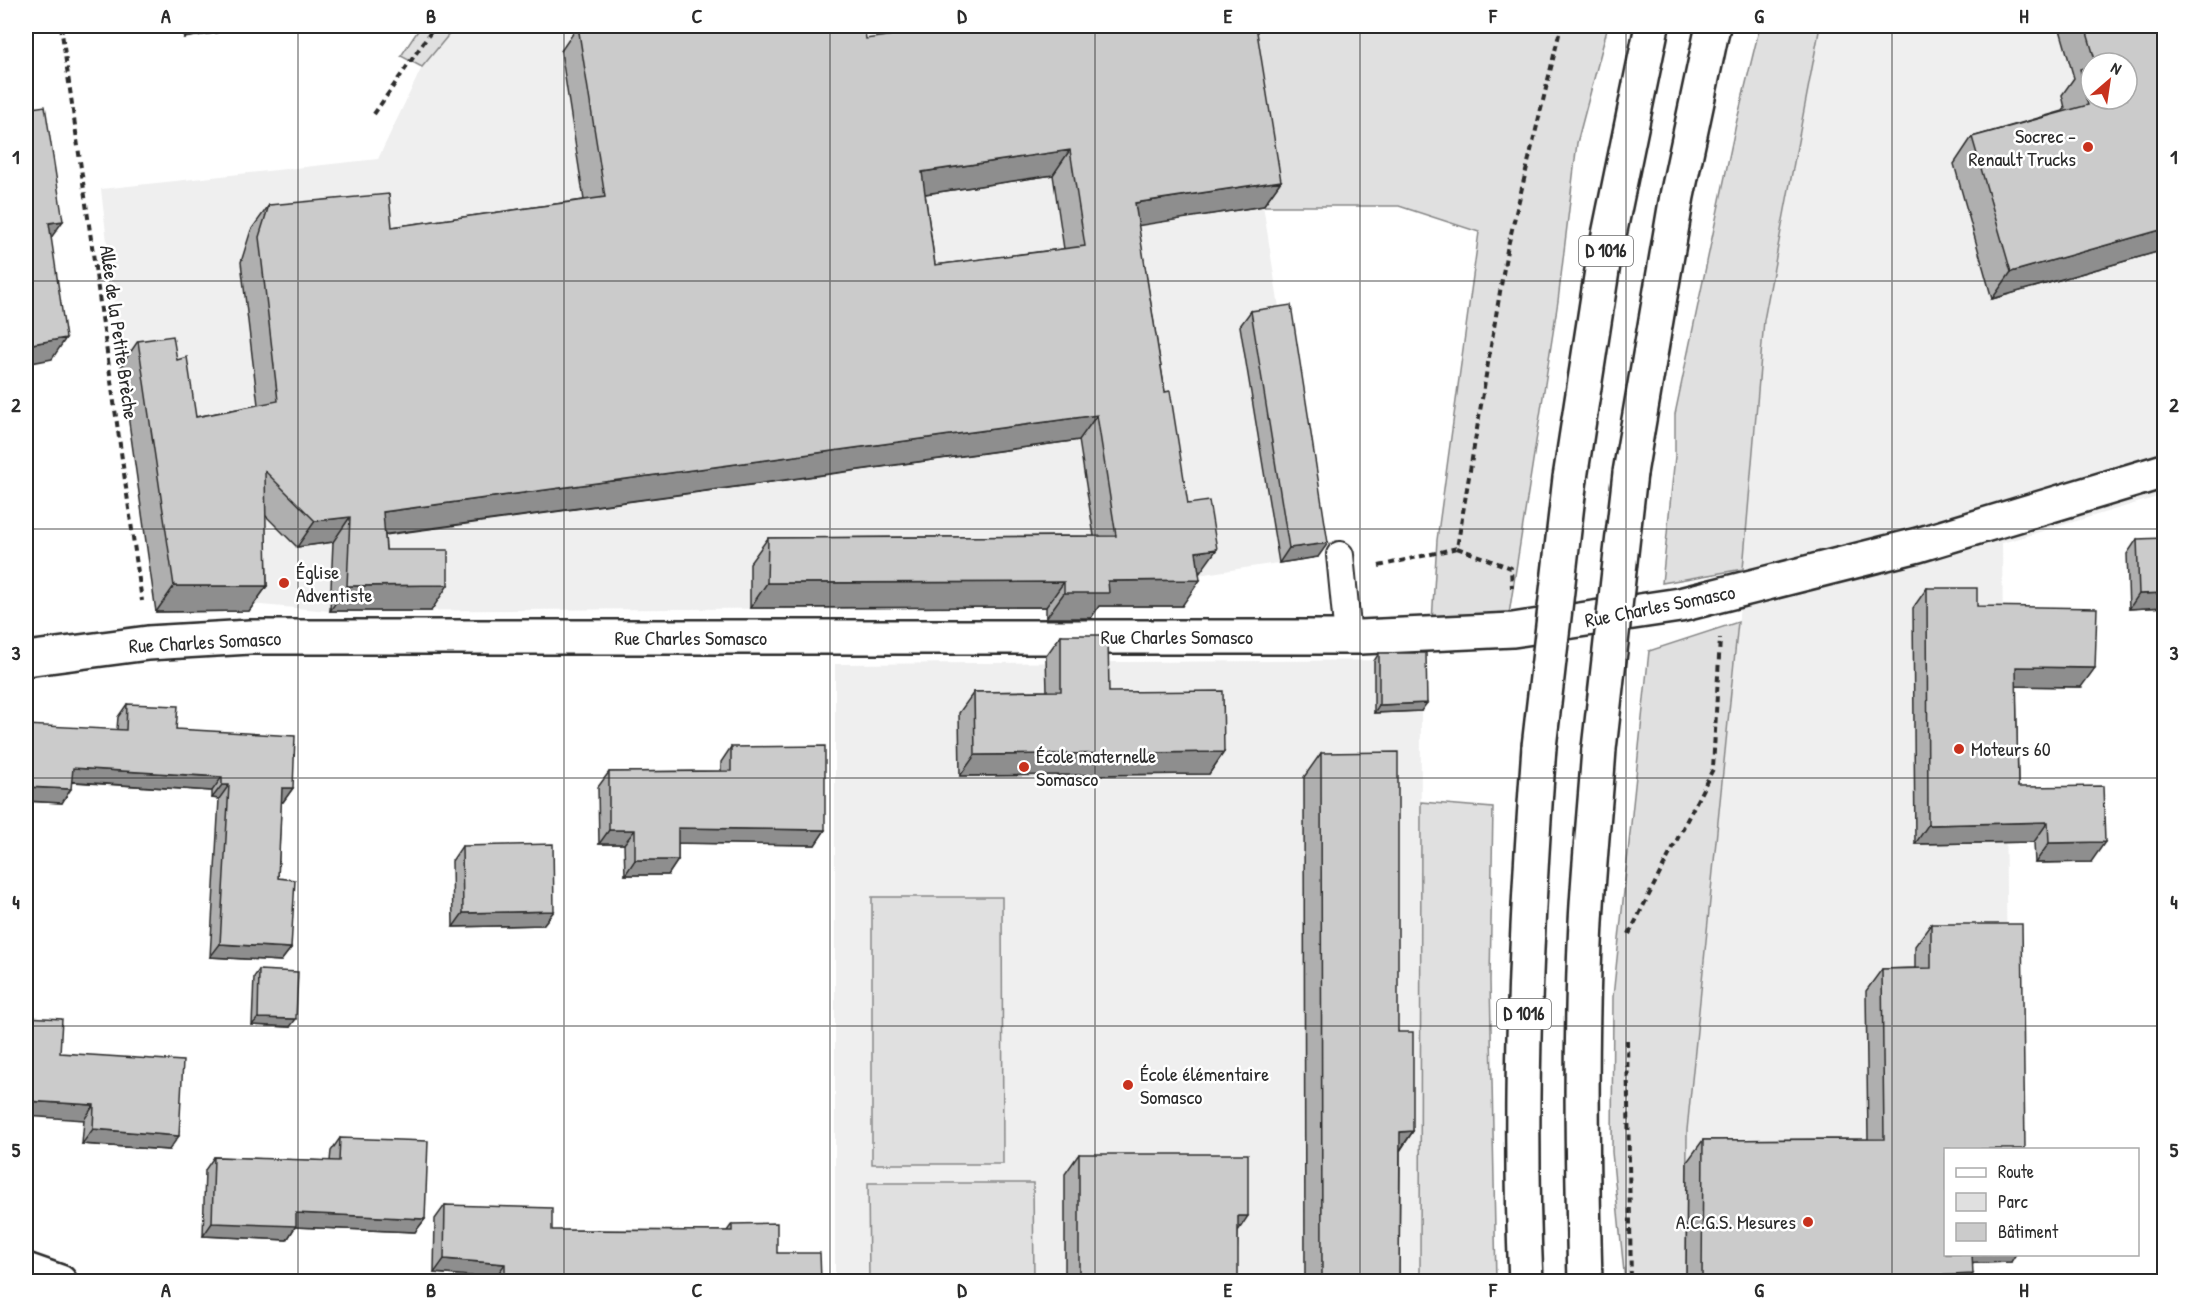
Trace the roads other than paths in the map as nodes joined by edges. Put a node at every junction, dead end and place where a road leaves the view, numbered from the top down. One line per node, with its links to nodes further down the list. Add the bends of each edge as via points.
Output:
1 (1652, 26): 9 (main road, D 1016, bridge, via 1603,264 1570,478 1539,747 1524,1012)
2 (1713, 26): 10 (main road, bridge, via 1677,196 1630,473 1599,749 1586,922 1582,1112)
3 (2164, 471): 5 (main road, Rue Charles Somasco, via 1917,545 1722,596 1643,612 1512,630)
4 (1340, 555): 5 (lane)
5 (1348, 638): 6 (main road, Rue Charles Somasco, via 250,637 148,643)
6 (26, 659)
7 (26, 1270): 8 (main road)
8 (60, 1281)
9 (1526, 1281)
10 (1585, 1281)

